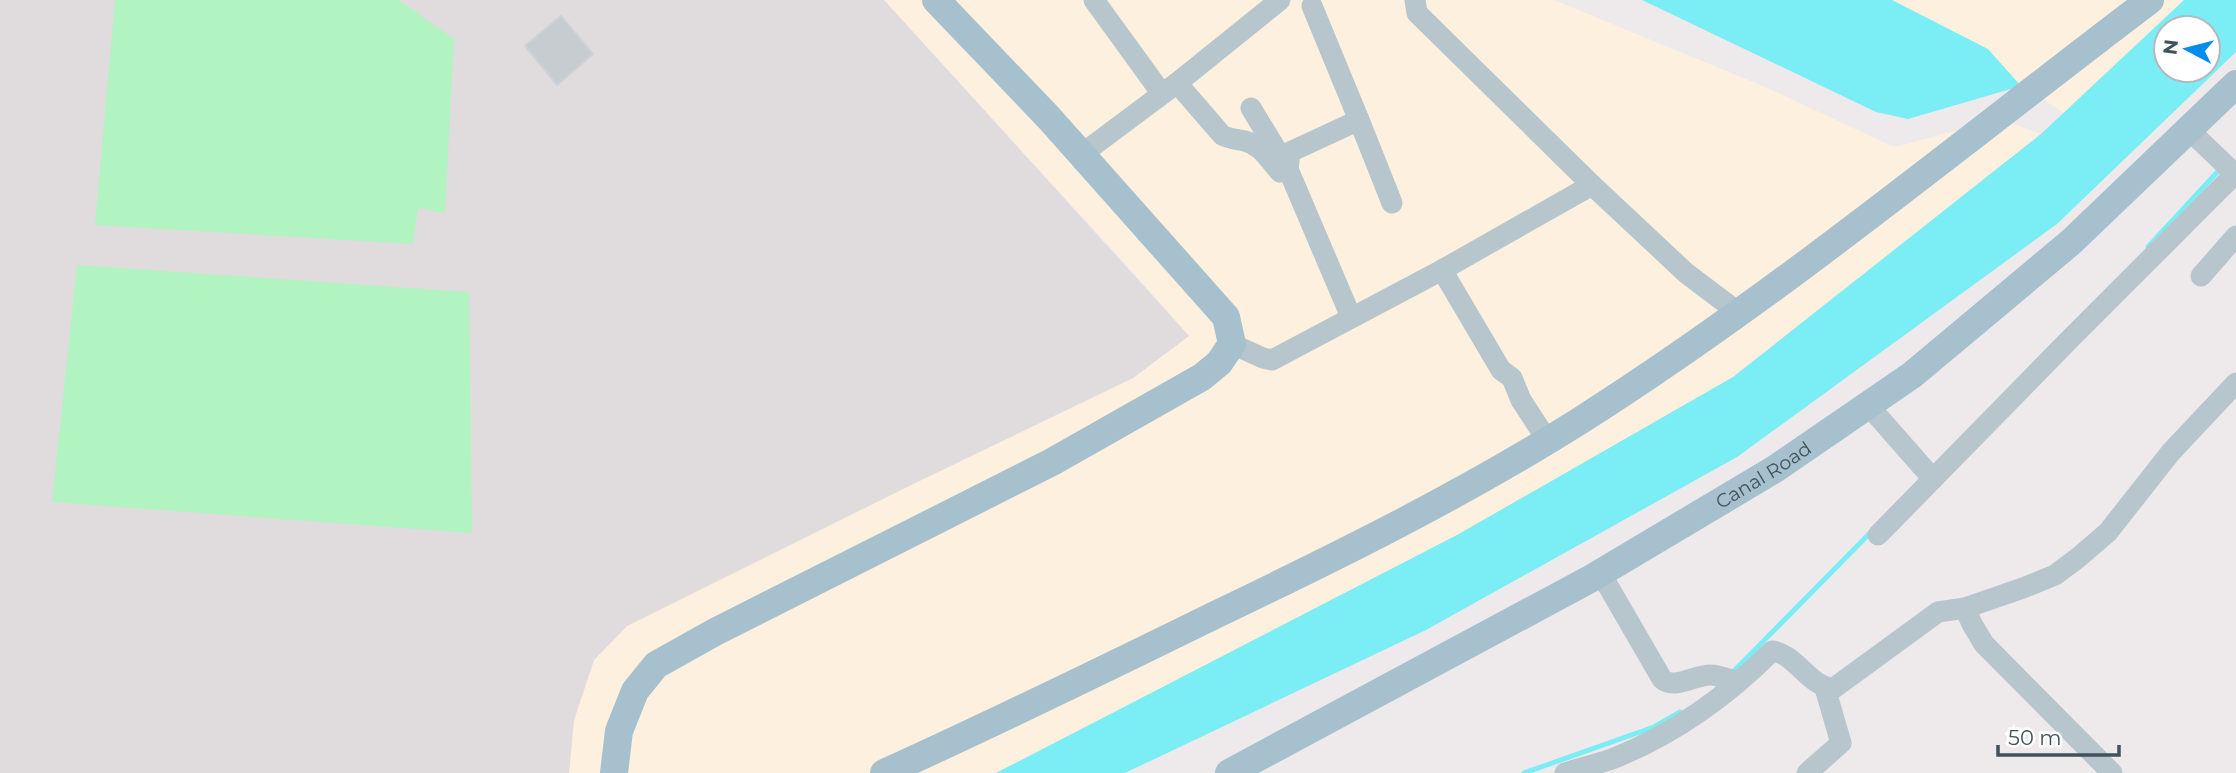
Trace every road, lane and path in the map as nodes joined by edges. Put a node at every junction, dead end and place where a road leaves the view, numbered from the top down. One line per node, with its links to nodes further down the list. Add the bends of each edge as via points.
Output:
1 (936, 0): 12 (main road)
2 (1094, 0): 8 (street)
3 (1415, 0): 15 (street, via 1417,13)
4 (2150, 0): 20 (main road)
5 (1278, 1): 8 (street)
6 (1312, 6): 10 (street)
7 (2236, 84): 11 (main road, Canal Road)
8 (1170, 89): 12 (street); 13 (street, via 1222,135 1259,147 1280,172)
9 (1251, 108): 13 (street)
10 (1359, 120): 13 (street, via 1290,152); 16 (street)
11 (2189, 130): 14 (street); 24 (main road, Canal Road, via 2071,242)
12 (1082, 154): 22 (main road, via 1226,317)
13 (1288, 169): 21 (street)
14 (2234, 173): 26 (street)
15 (1592, 185): 18 (street); 20 (street, via 1686,273)
16 (1392, 203)
17 (2236, 236): 19 (street)
18 (1442, 270): 21 (street); 25 (street)
19 (2201, 276)
20 (1739, 313): 25 (main road)
21 (1351, 317): 22 (street, via 1272,360)
22 (1232, 344): 32 (main road, via 1202,377 1052,462 656,665 635,691 619,731)
23 (2236, 383): 29 (street, via 2171,452 2108,532 2080,557 2055,575)
24 (1868, 405): 26 (street); 28 (main road, Canal Road, via 1775,469)
25 (1547, 440): 33 (main road, via 1347,551)
26 (1933, 479): 27 (street)
27 (1878, 535)
28 (1600, 572): 30 (street, via 1662,679 1676,684 1720,676); 34 (main road, Canal Road)
29 (1965, 608): 31 (street, via 1938,612 1834,688); 37 (street, via 1984,644)
30 (1737, 682): 31 (street, via 1772,651 1781,652); 35 (street, via 1683,724 1614,758)
31 (1825, 688): 36 (street, via 1841,743)
32 (614, 773)
33 (884, 773)
34 (1229, 773)
35 (1565, 773)
36 (1807, 773)
37 (2112, 773)

